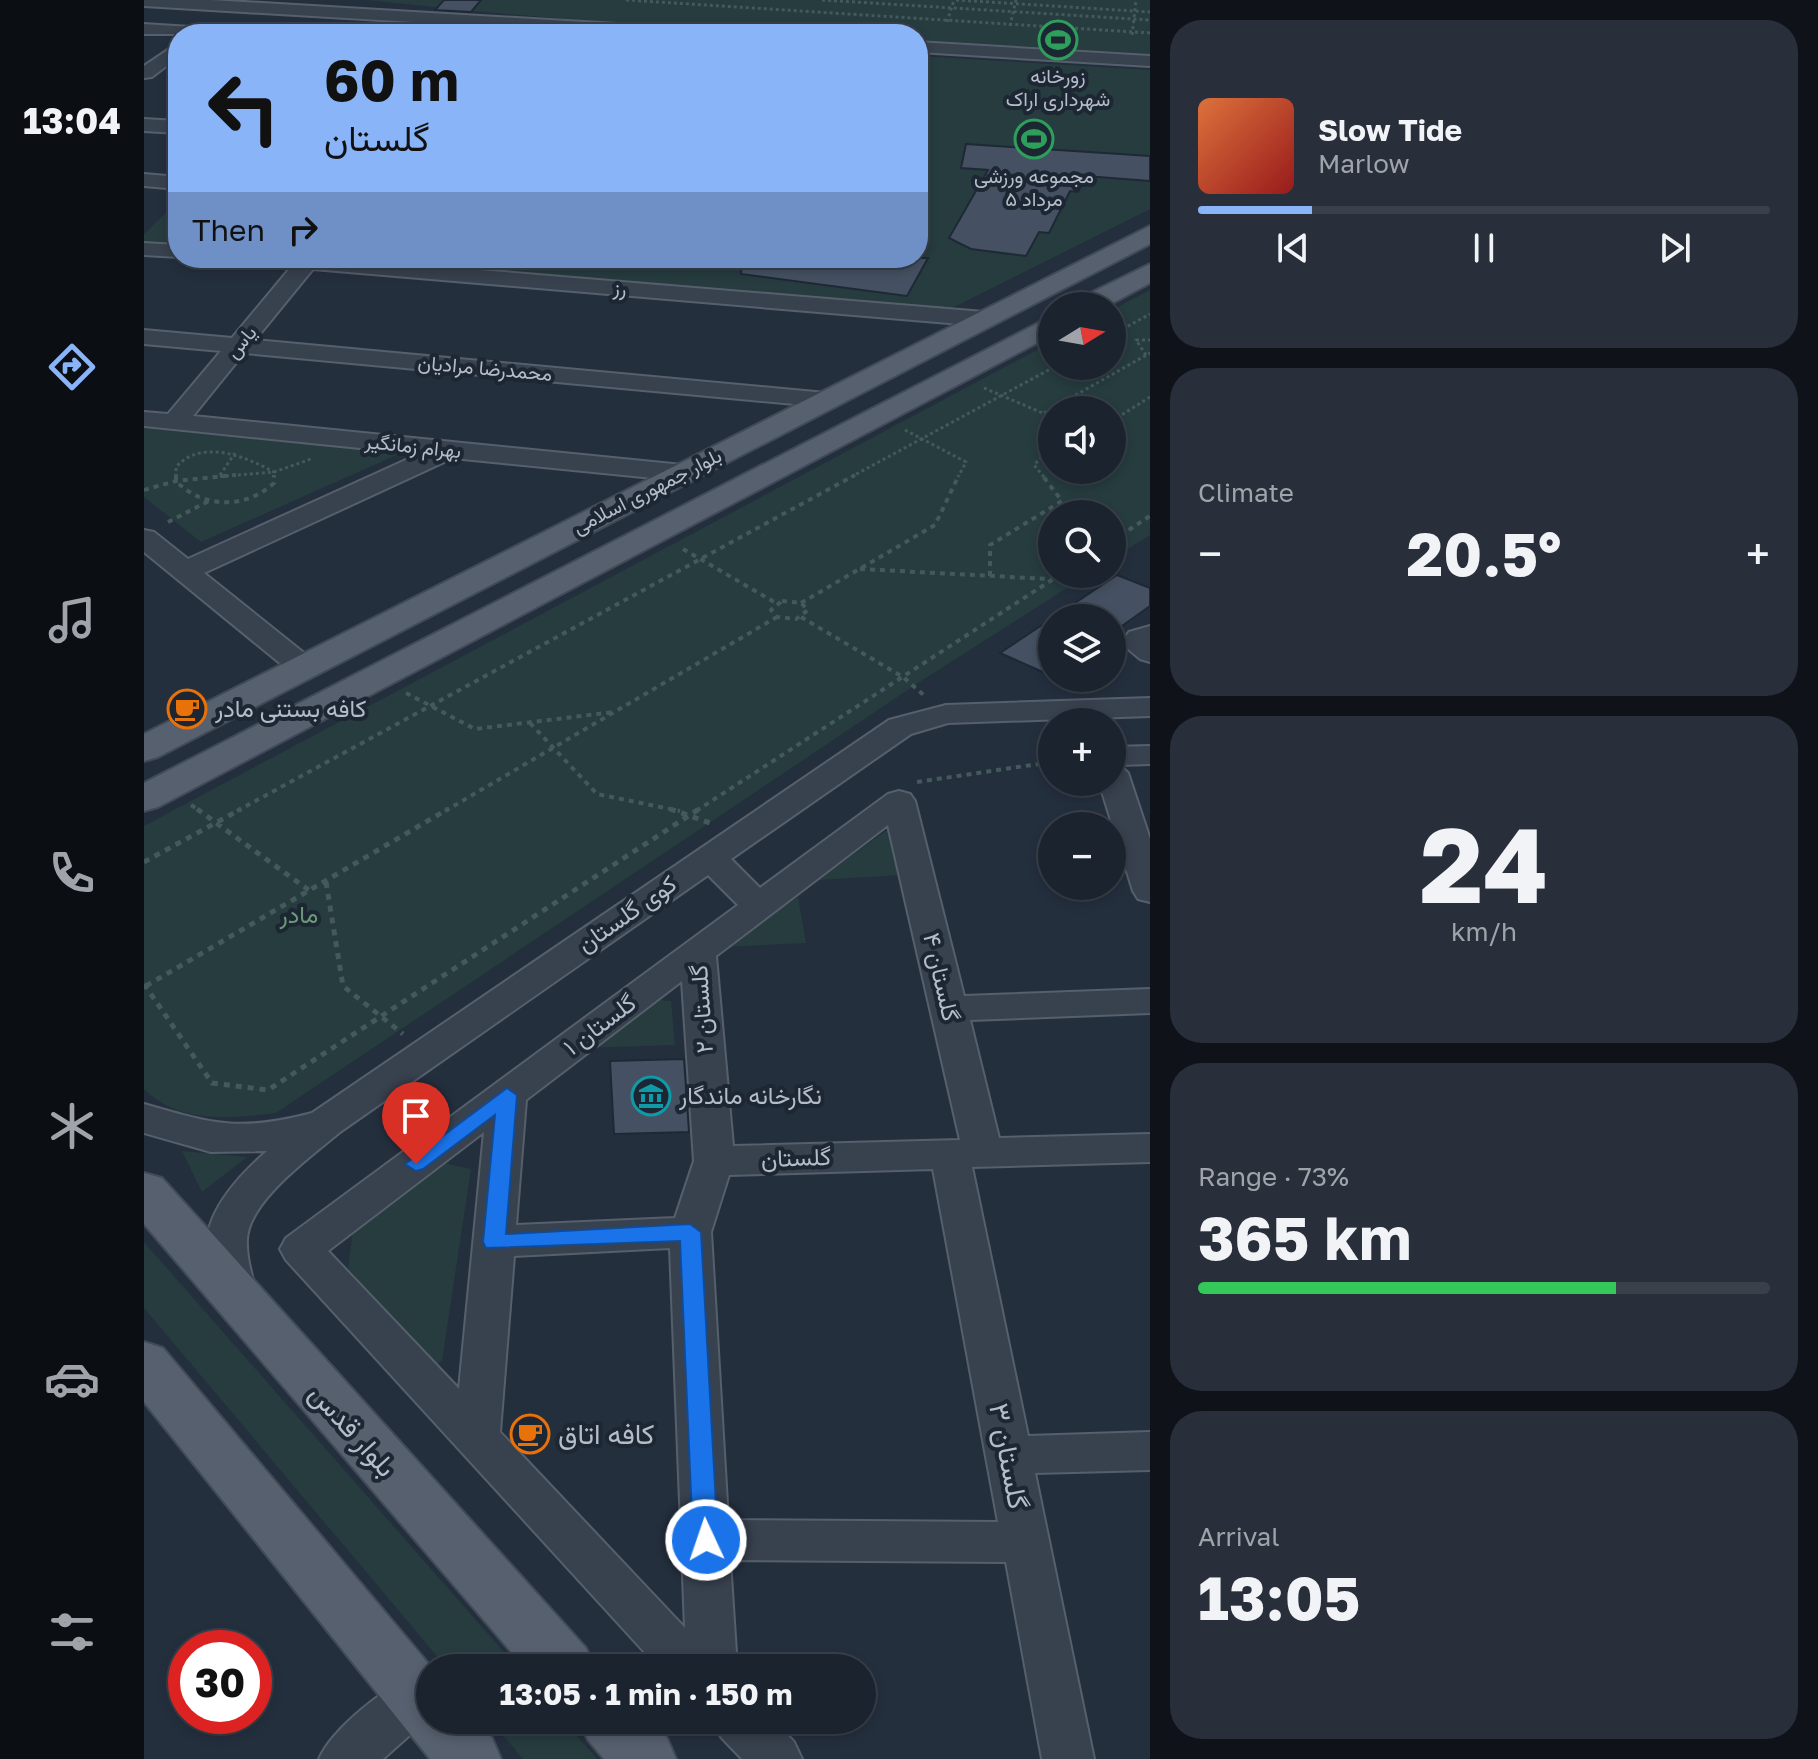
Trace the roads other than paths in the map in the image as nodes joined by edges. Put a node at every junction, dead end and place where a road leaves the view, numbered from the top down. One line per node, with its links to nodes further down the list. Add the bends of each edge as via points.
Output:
1 (294, 0): 3 (street)
2 (144, 1): 3 (street)
3 (406, 15): 4 (street)
4 (542, 24)
5 (144, 29): 6 (street)
6 (168, 31)
7 (928, 46): 9 (street, via 1016,35)
8 (168, 56): 10 (street)
9 (1150, 61)
10 (145, 73): 11 (street)
11 (168, 74)
12 (144, 125): 13 (street)
13 (168, 126)
14 (144, 180): 15 (street)
15 (168, 182)
16 (1150, 234): 23 (main road, بلوار جمهوری اسلامی)
17 (144, 249): 18 (street)
18 (168, 250)
19 (302, 268): 26 (street, یاس)
20 (378, 268): 23 (street, رز)
21 (1150, 272): 22 (main road)
22 (1112, 292)
23 (984, 319): 27 (main road, بلوار جمهوری اسلامی)
24 (1038, 331): 39 (main road, بلوار جمهوری اسلامی)
25 (144, 337): 26 (street, محمدرضا مرادیان)
26 (238, 345): 27 (street, محمدرضا مرادیان); 29 (street, یاس)
27 (826, 400): 31 (main road, بلوار جمهوری اسلامی)
28 (144, 419): 29 (street, بهرام زمانگیر)
29 (175, 422): 30 (street, بهرام زمانگیر)
30 (450, 450): 31 (street, بهرام زمانگیر); 33 (street)
31 (683, 473): 34 (main road, بلوار جمهوری اسلامی)
32 (151, 533): 33 (street)
33 (185, 571): 34 (street)
34 (303, 667): 36 (main road, بلوار جمهوری اسلامی)
35 (1150, 707): 42 (street, کوی گلستان, via 946,714 900,727)
36 (144, 749)
37 (1150, 755): 38 (street)
38 (1126, 756)
39 (156, 793)
40 (1119, 796): 43 (street)
41 (899, 801): 44 (street, گلستان ۱); 47 (street, گلستان ۴)
42 (709, 857): 44 (street); 50 (street, کوی گلستان)
43 (1150, 891)
44 (759, 906): 45 (street, گلستان ۱)
45 (698, 953): 48 (street, گلستان ۱); 53 (street, گلستان ۲)
46 (1150, 1001): 47 (street)
47 (949, 1009): 52 (street, گلستان ۴)
48 (507, 1095): 56 (street); 59 (street, گلستان ۱, via 301,1249)
49 (144, 1118): 50 (street, via 199,1138 238,1140)
50 (326, 1122): 57 (street, کوی گلستان, via 257,1187 229,1223 226,1253)
51 (1150, 1148): 52 (street, گلستان)
52 (967, 1153): 53 (street, گلستان); 61 (street, گلستان ۳)
53 (714, 1161): 55 (street)
54 (144, 1191): 57 (main road, بلوار قدس)
55 (690, 1232): 56 (street); 62 (street)
56 (494, 1242): 59 (street)
57 (237, 1300): 64 (main road, بلوار قدس)
58 (144, 1363): 67 (main road)
59 (477, 1439): 65 (street)
60 (1150, 1451): 61 (street)
61 (1009, 1455): 63 (street, گلستان ۳)
62 (706, 1540): 63 (street); 66 (street)
63 (1026, 1542): 76 (street, گلستان ۳)
64 (552, 1654)
65 (678, 1654)
66 (711, 1654)
67 (416, 1695)
68 (416, 1718): 72 (street)
69 (448, 1734): 73 (main road)
70 (622, 1734): 74 (main road)
71 (752, 1734): 75 (street)
72 (355, 1756)
73 (469, 1759)
74 (644, 1759)
75 (776, 1759)
76 (1068, 1759)

